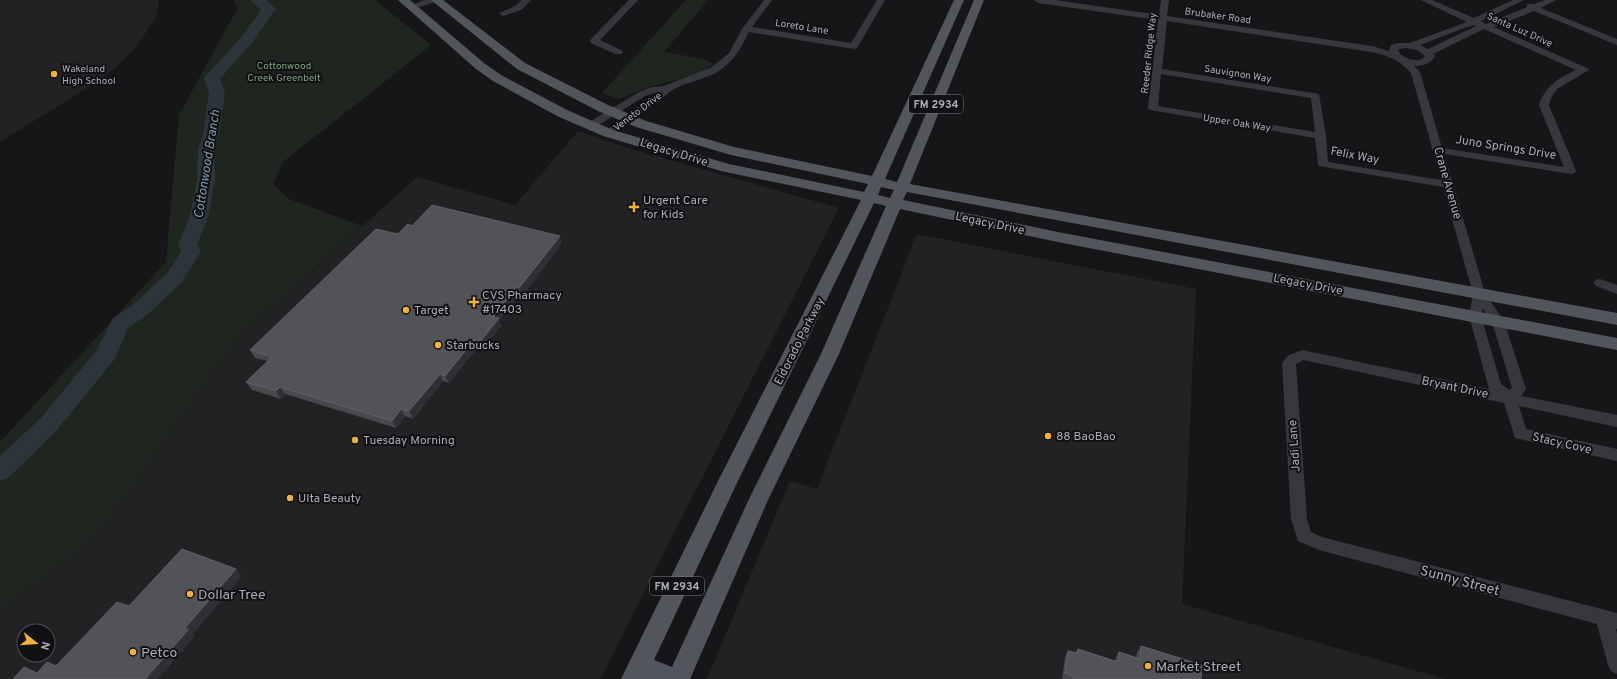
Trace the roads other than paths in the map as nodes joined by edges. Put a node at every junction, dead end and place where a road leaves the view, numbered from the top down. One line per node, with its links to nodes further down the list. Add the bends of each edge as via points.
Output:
1 (432, 0): 14 (street)
2 (436, 0): 25 (main road, Legacy Drive)
3 (528, 0): 16 (street, via 518,8)
4 (634, 0): 23 (street, via 594,40)
5 (768, 0): 19 (street, Veneto Drive)
6 (880, 0): 19 (street, Loreto Lane, via 854,46)
7 (959, 0): 39 (main road, Eldorado Parkway / FM 2934)
8 (978, 0): 41 (main road, FM 2934)
9 (1038, 0): 17 (street, Brubaker Road)
10 (1165, 0): 17 (street, Reeder Ridge Way)
11 (1425, 0): 18 (street, Santa Luz Drive)
12 (1552, 0): 15 (street)
13 (1518, 1): 15 (street); 18 (street, via 1477,20)
14 (408, 2): 26 (main road, Legacy Drive)
15 (1534, 8): 18 (street, via 1491,25); 20 (street)
16 (503, 13)
17 (1163, 18): 22 (street, Brubaker Road); 28 (street, Reeder Ridge Way)
18 (1481, 24): 21 (street, via 1461,26); 24 (street); 38 (street, Santa Luz Drive, via 1584,70 1553,87 1545,98 1544,105)
19 (746, 29): 29 (street, Veneto Drive, via 733,54 715,69)
20 (1617, 42)
21 (1410, 46): 22 (street); 24 (street)
22 (1394, 51): 27 (street, Crane Avenue)
23 (618, 52)
24 (1428, 53): 27 (street, via 1428,61)
25 (507, 55): 26 (main road); 32 (main road, Legacy Drive, via 521,66)
26 (480, 66): 34 (main road, Legacy Drive, via 497,78)
27 (1418, 68): 37 (street, Crane Avenue)
28 (1157, 71): 30 (street, Sauvignon Way); 31 (street, Reeder Ridge Way)
29 (666, 88): 32 (street, Veneto Drive, via 642,94); 33 (street, Veneto Drive, via 660,96)
30 (1316, 96): 36 (street, Felix Way)
31 (1153, 108): 36 (street, Upper Oak Way)
32 (611, 112): 33 (main road, Legacy Drive); 34 (street, Veneto Drive)
33 (627, 119): 35 (street, Veneto Drive); 39 (main road, Legacy Drive, via 731,151)
34 (590, 126): 35 (main road, Legacy Drive)
35 (608, 133): 42 (main road, Legacy Drive, via 726,168)
36 (1321, 136): 40 (street, Felix Way, via 1323,164)
37 (1438, 150): 38 (street, Juno Springs Drive); 40 (street, Crane Avenue)
38 (1571, 171)
39 (877, 182): 41 (main road, Legacy Drive); 42 (main road, Eldorado Parkway / FM 2934)
40 (1448, 185): 48 (street, Crane Avenue)
41 (902, 187): 43 (main road, FM 2934); 44 (main road, Legacy Drive)
42 (869, 198): 43 (main road, Legacy Drive); 60 (main road, Eldorado Parkway / FM 2934, via 726,484)
43 (895, 203): 45 (main road, Legacy Drive); 62 (main road, FM 2934, via 830,354 759,499)
44 (1156, 234): 45 (main road); 48 (main road, Legacy Drive)
45 (1154, 255): 49 (main road, Legacy Drive)
46 (1600, 283): 47 (street)
47 (1617, 290)
48 (1479, 294): 49 (street, Crane Avenue); 50 (main road, Legacy Drive); 51 (street, Crane Avenue)
49 (1476, 316): 51 (main road, Legacy Drive); 54 (street, Crane Avenue, via 1495,387)
50 (1617, 319)
51 (1498, 320): 52 (main road, Legacy Drive); 54 (street, Crane Avenue, via 1519,389)
52 (1617, 344)
53 (1294, 358): 54 (street, Bryant Drive, via 1302,355); 57 (street, Jadi Lane, via 1289,363 1289,368 1299,519)
54 (1510, 399): 55 (street, Bryant Drive); 56 (street, Stacy Cove, via 1520,434)
55 (1617, 421)
56 (1617, 455)
57 (1304, 536): 58 (street, Sunny Street, via 1319,543)
58 (1611, 619): 59 (street)
59 (1617, 666)
60 (636, 672): 61 (main road)
61 (674, 679)
62 (678, 679)

